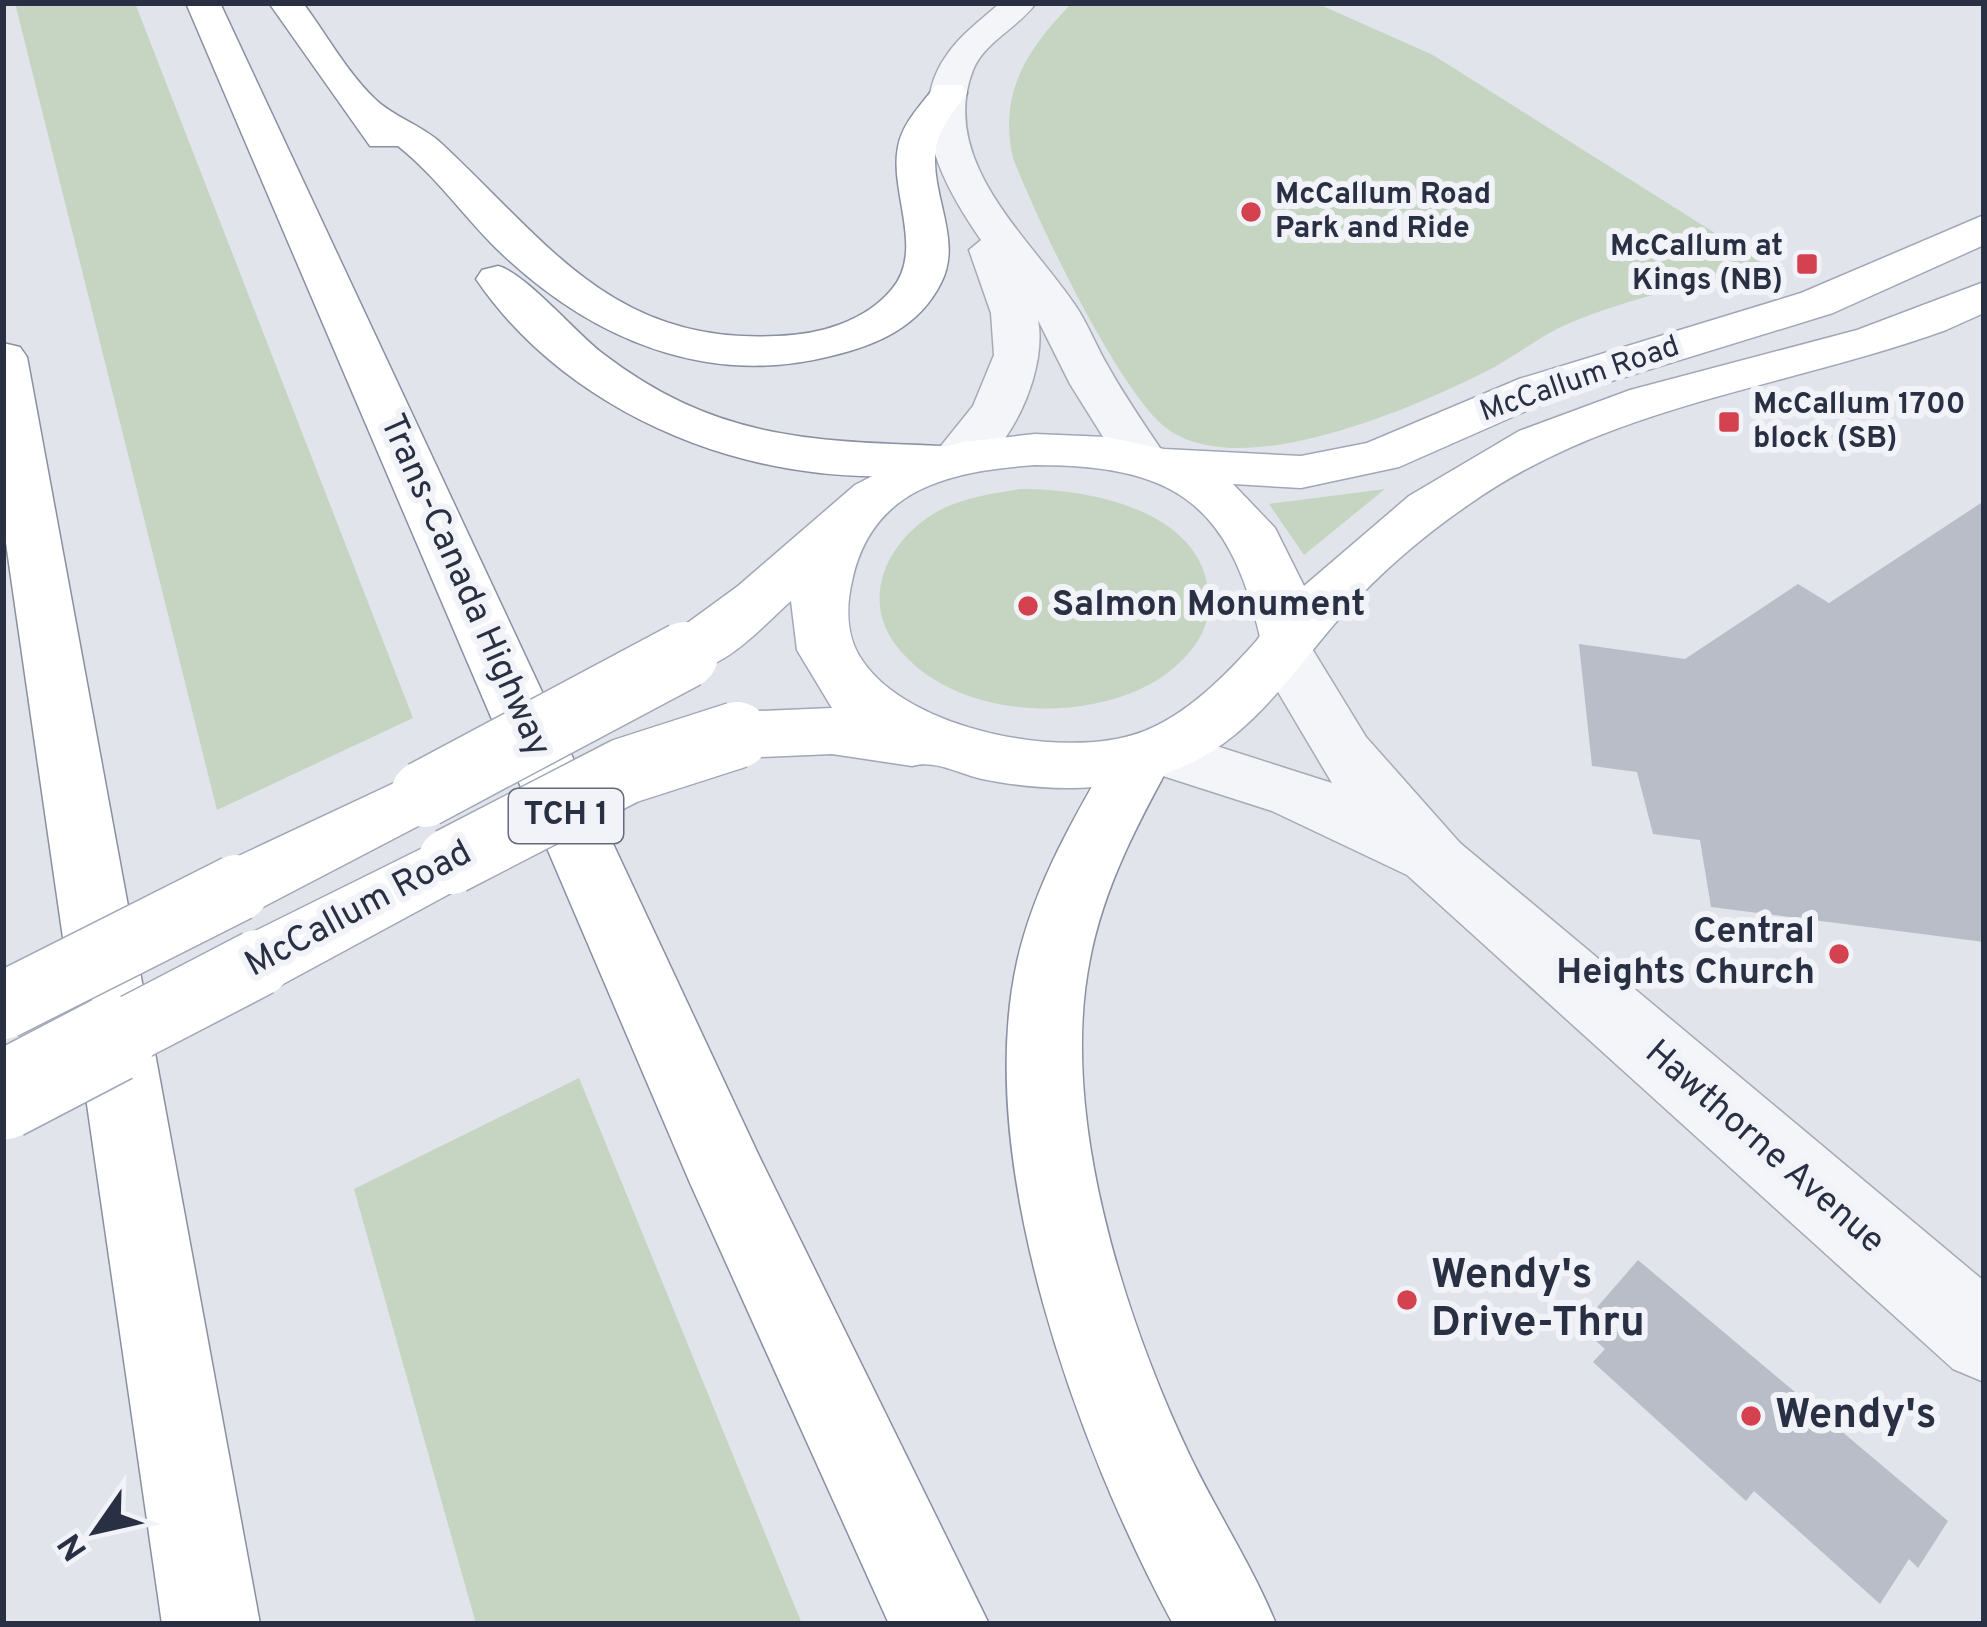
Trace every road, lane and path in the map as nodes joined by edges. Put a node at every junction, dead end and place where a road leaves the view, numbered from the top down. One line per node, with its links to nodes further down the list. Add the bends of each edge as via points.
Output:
1 (203, 3): 23 (main road, Trans-Canada Highway / TCH 1, via 730,1184)
2 (286, 3): 7 (main road)
3 (979, 3): 5 (street, via 962,21)
4 (1019, 3): 5 (street)
5 (968, 50): 6 (street)
6 (950, 93): 7 (main road, via 916,150 929,236 913,294 864,332 762,352 663,340 586,304 524,253 417,142); 8 (street, via 950,136)
7 (356, 104): 12 (main road, via 512,296 576,356 650,406 691,427 811,457)
8 (982, 212): 12 (street, via 1014,312 1019,358 1009,392); 13 (street)
9 (1984, 228): 13 (main road, McCallum Road, via 1817,303 1536,388 1381,456 1301,472)
10 (1984, 296): 15 (main road, McCallum Road, via 1884,340 1675,392 1540,440 1421,510)
11 (3, 357): 22 (main road)
12 (950, 459): 13 (main road, via 1067,451); 14 (main road, via 906,476)
13 (1153, 463): 15 (main road, via 1236,515 1264,553)
14 (842, 525): 16 (main road, via 816,614 831,665 861,702); 19 (main road, McCallum Road, bridge, via 685,655)
15 (1286, 642): 17 (main road, via 1227,706); 18 (street, Hawthorne Avenue, via 1344,754)
16 (936, 746): 17 (main road, via 1001,760); 20 (main road, McCallum Road, bridge, via 832,731 685,745 633,765)
17 (1151, 754): 18 (street, Hawthorne Avenue, via 1295,794); 24 (main road, via 1079,871 1051,976 1043,1055 1084,1296 1157,1485)
18 (1436, 862): 21 (street, Hawthorne Avenue)
19 (3, 1006)
20 (3, 1096)
21 (1984, 1338)
22 (211, 1624)
23 (940, 1624)
24 (1227, 1624)

